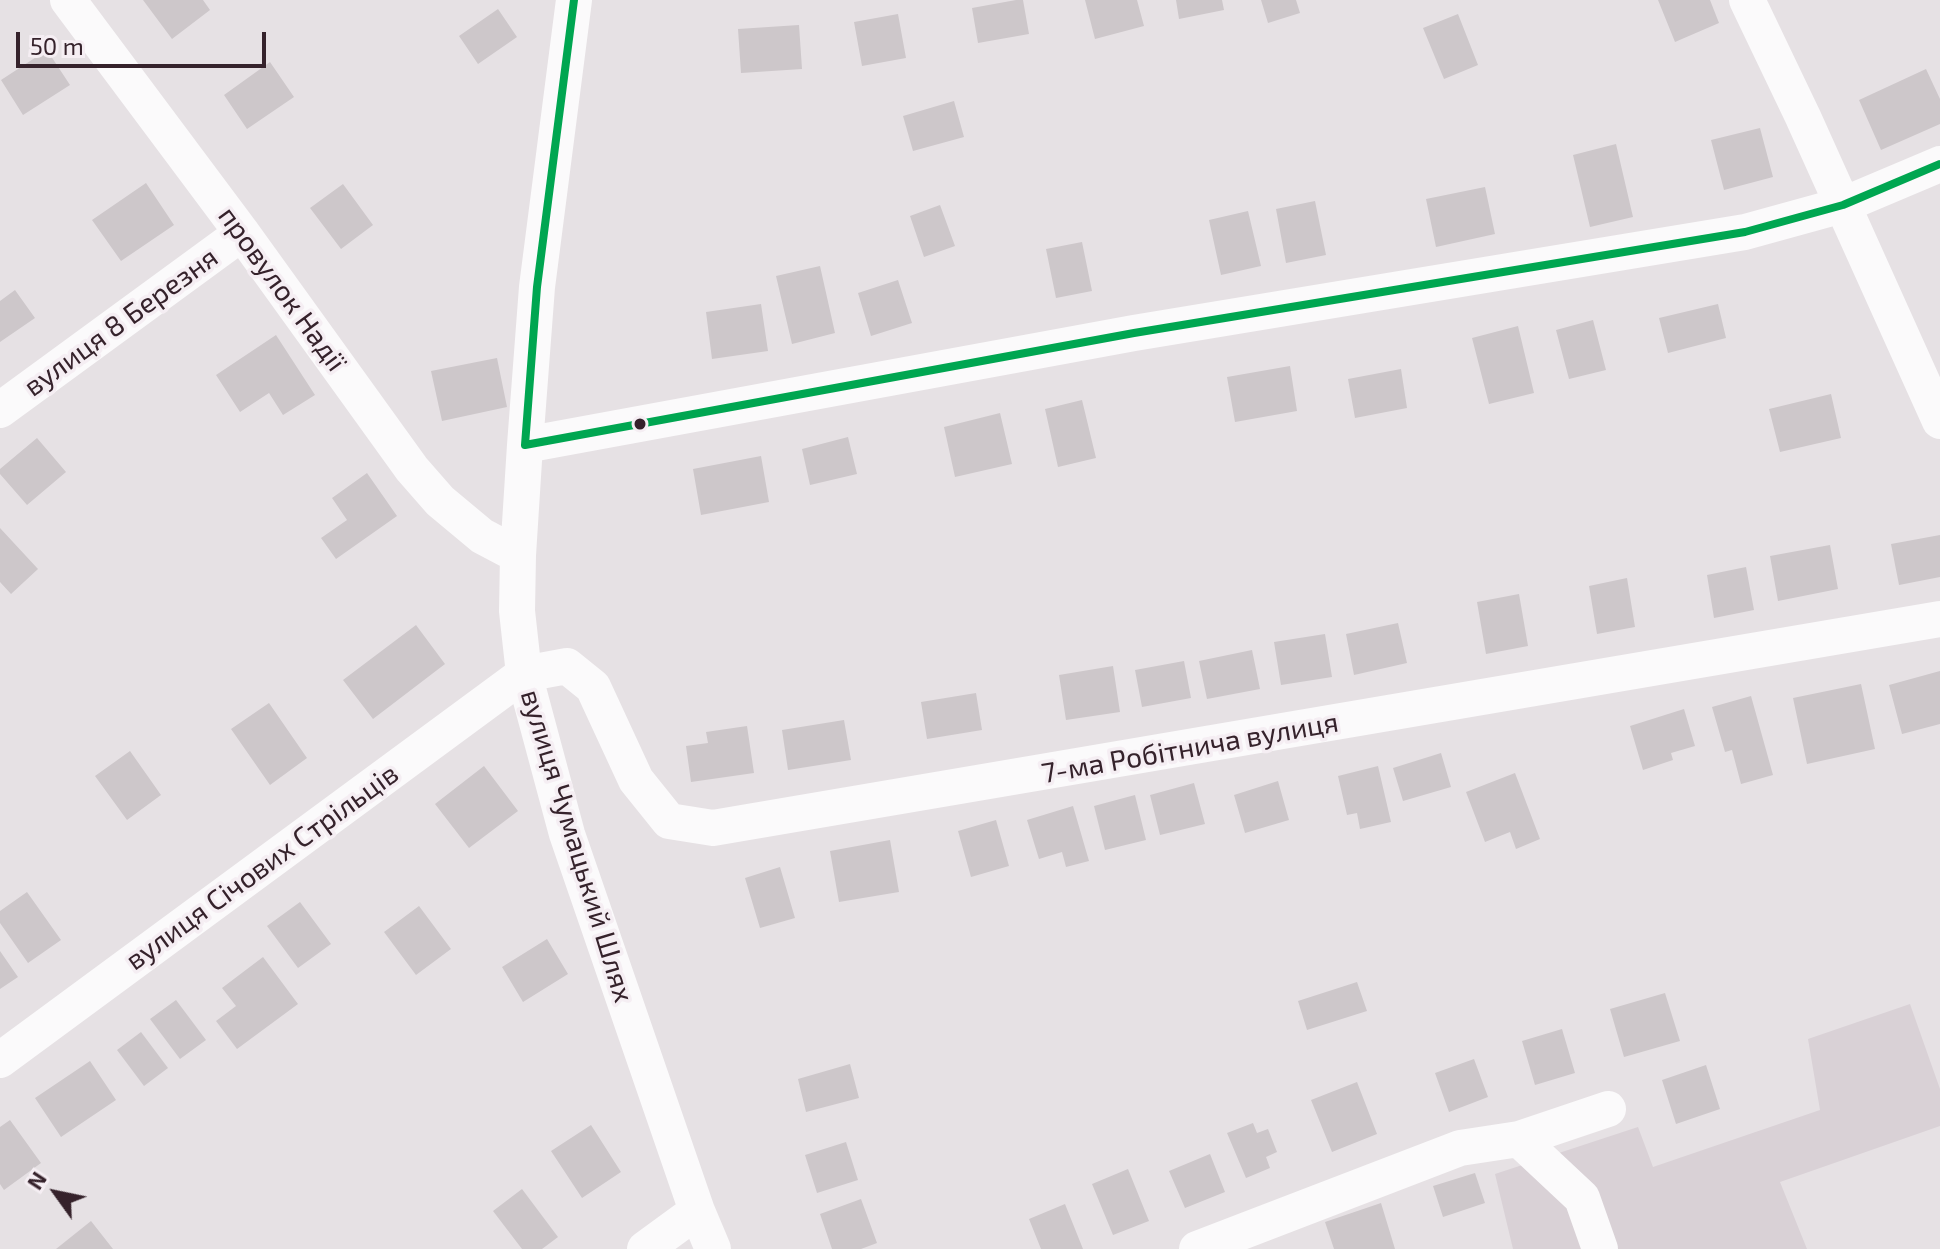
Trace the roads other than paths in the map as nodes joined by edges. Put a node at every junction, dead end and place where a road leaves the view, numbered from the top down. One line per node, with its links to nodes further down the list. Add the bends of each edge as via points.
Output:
1 (68, 0): 6 (street, провулок Надії)
2 (574, 0): 9 (street, вулиця Чумацький Шлях, via 537,287)
3 (1747, 0): 5 (street)
4 (1940, 164): 5 (street)
5 (1843, 205): 8 (street); 9 (street, via 1745,232 1134,333)
6 (242, 233): 7 (street, вулиця 8 Березня); 10 (street, провулок Надії, via 412,469 482,536)
7 (0, 410)
8 (1940, 421)
9 (525, 445): 10 (street, вулиця Чумацький Шлях)
10 (518, 555): 12 (street, вулиця Чумацький Шлях)
11 (1940, 619): 12 (street, 7-ма Робітнича вулиця, via 713,828 669,821 636,780 593,687 567,666)
12 (524, 674): 13 (street, вулиця Січових Стрільців); 16 (street, вулиця Чумацький Шлях, via 567,834)
13 (0, 1060)
14 (1608, 1109): 15 (street)
15 (1519, 1139): 19 (street, via 1460,1148); 20 (street, via 1582,1198)
16 (697, 1211): 17 (street); 18 (street, вулиця Чумацький Шлях)
17 (645, 1249)
18 (713, 1249)
19 (1197, 1249)
20 (1600, 1249)

